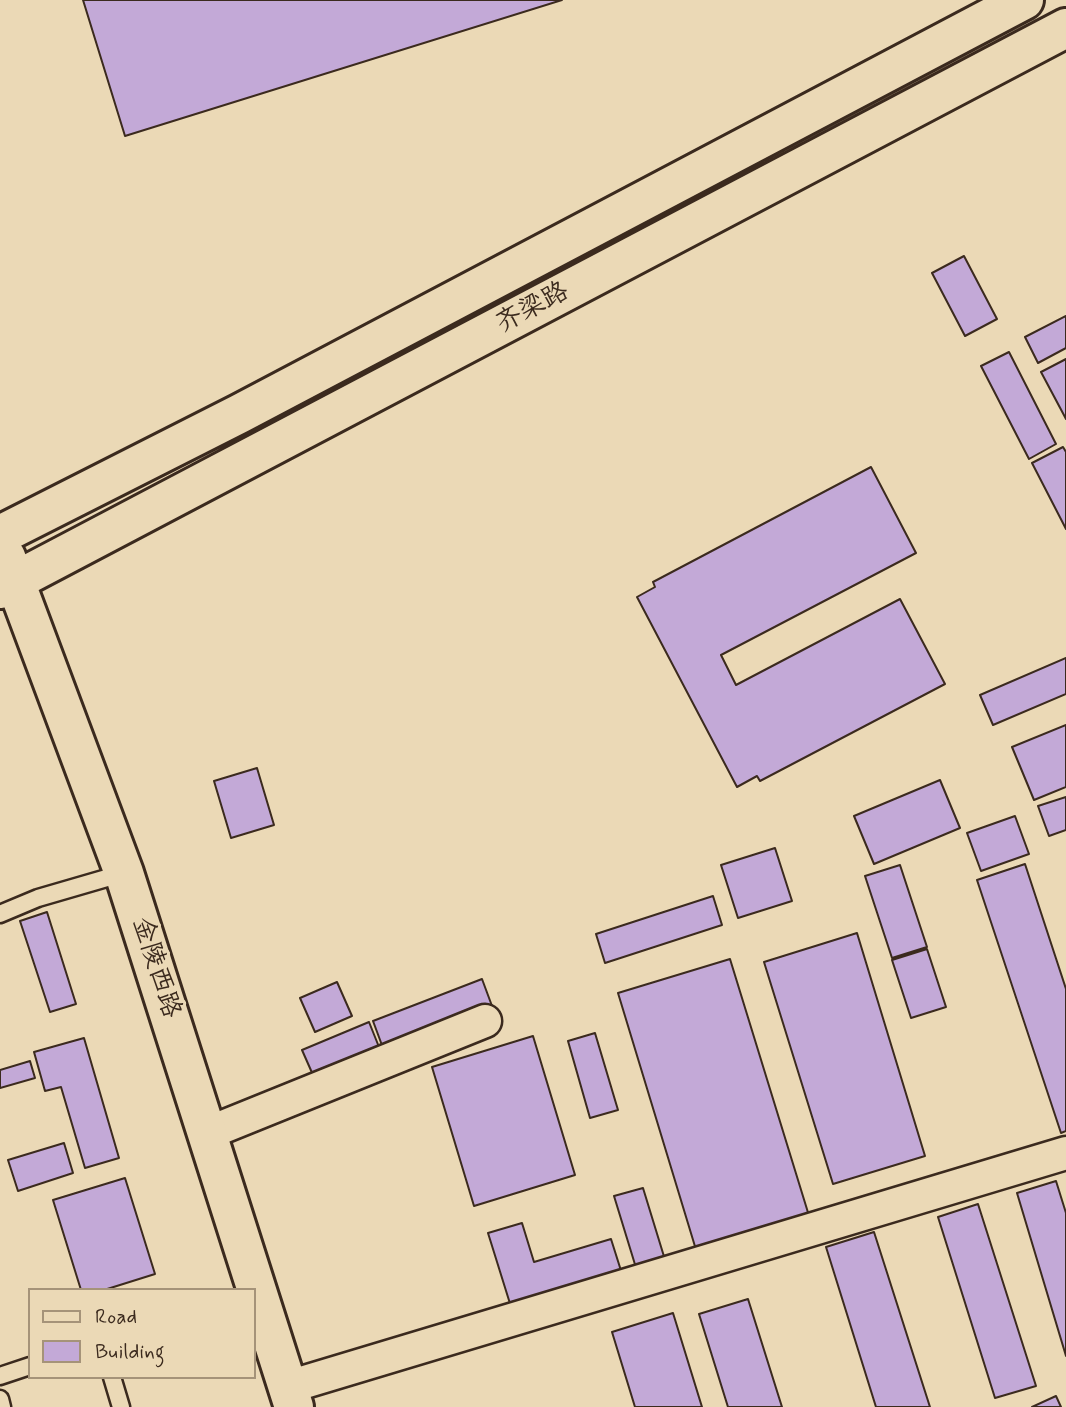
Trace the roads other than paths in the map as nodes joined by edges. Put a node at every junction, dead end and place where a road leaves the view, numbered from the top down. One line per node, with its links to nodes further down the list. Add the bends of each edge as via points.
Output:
1 (1022, 0): 3 (main road, 齐梁路, via 239,414)
2 (1066, 28): 4 (main road, 齐梁路)
3 (0, 535): 4 (main road, 金陵西路)
4 (7, 586): 5 (main road, 金陵西路)
5 (124, 873): 6 (lane); 8 (main road, 金陵西路)
6 (0, 914)
7 (485, 1021): 8 (street)
8 (208, 1133): 10 (main road, 金陵西路)
9 (1066, 1153): 15 (street)
10 (254, 1288)
11 (257, 1297): 15 (main road, 金陵西路)
12 (28, 1367): 13 (lane)
13 (0, 1376)
14 (112, 1379): 18 (lane)
15 (291, 1397)
16 (0, 1399): 17 (lane)
17 (2, 1407)
18 (121, 1407)

